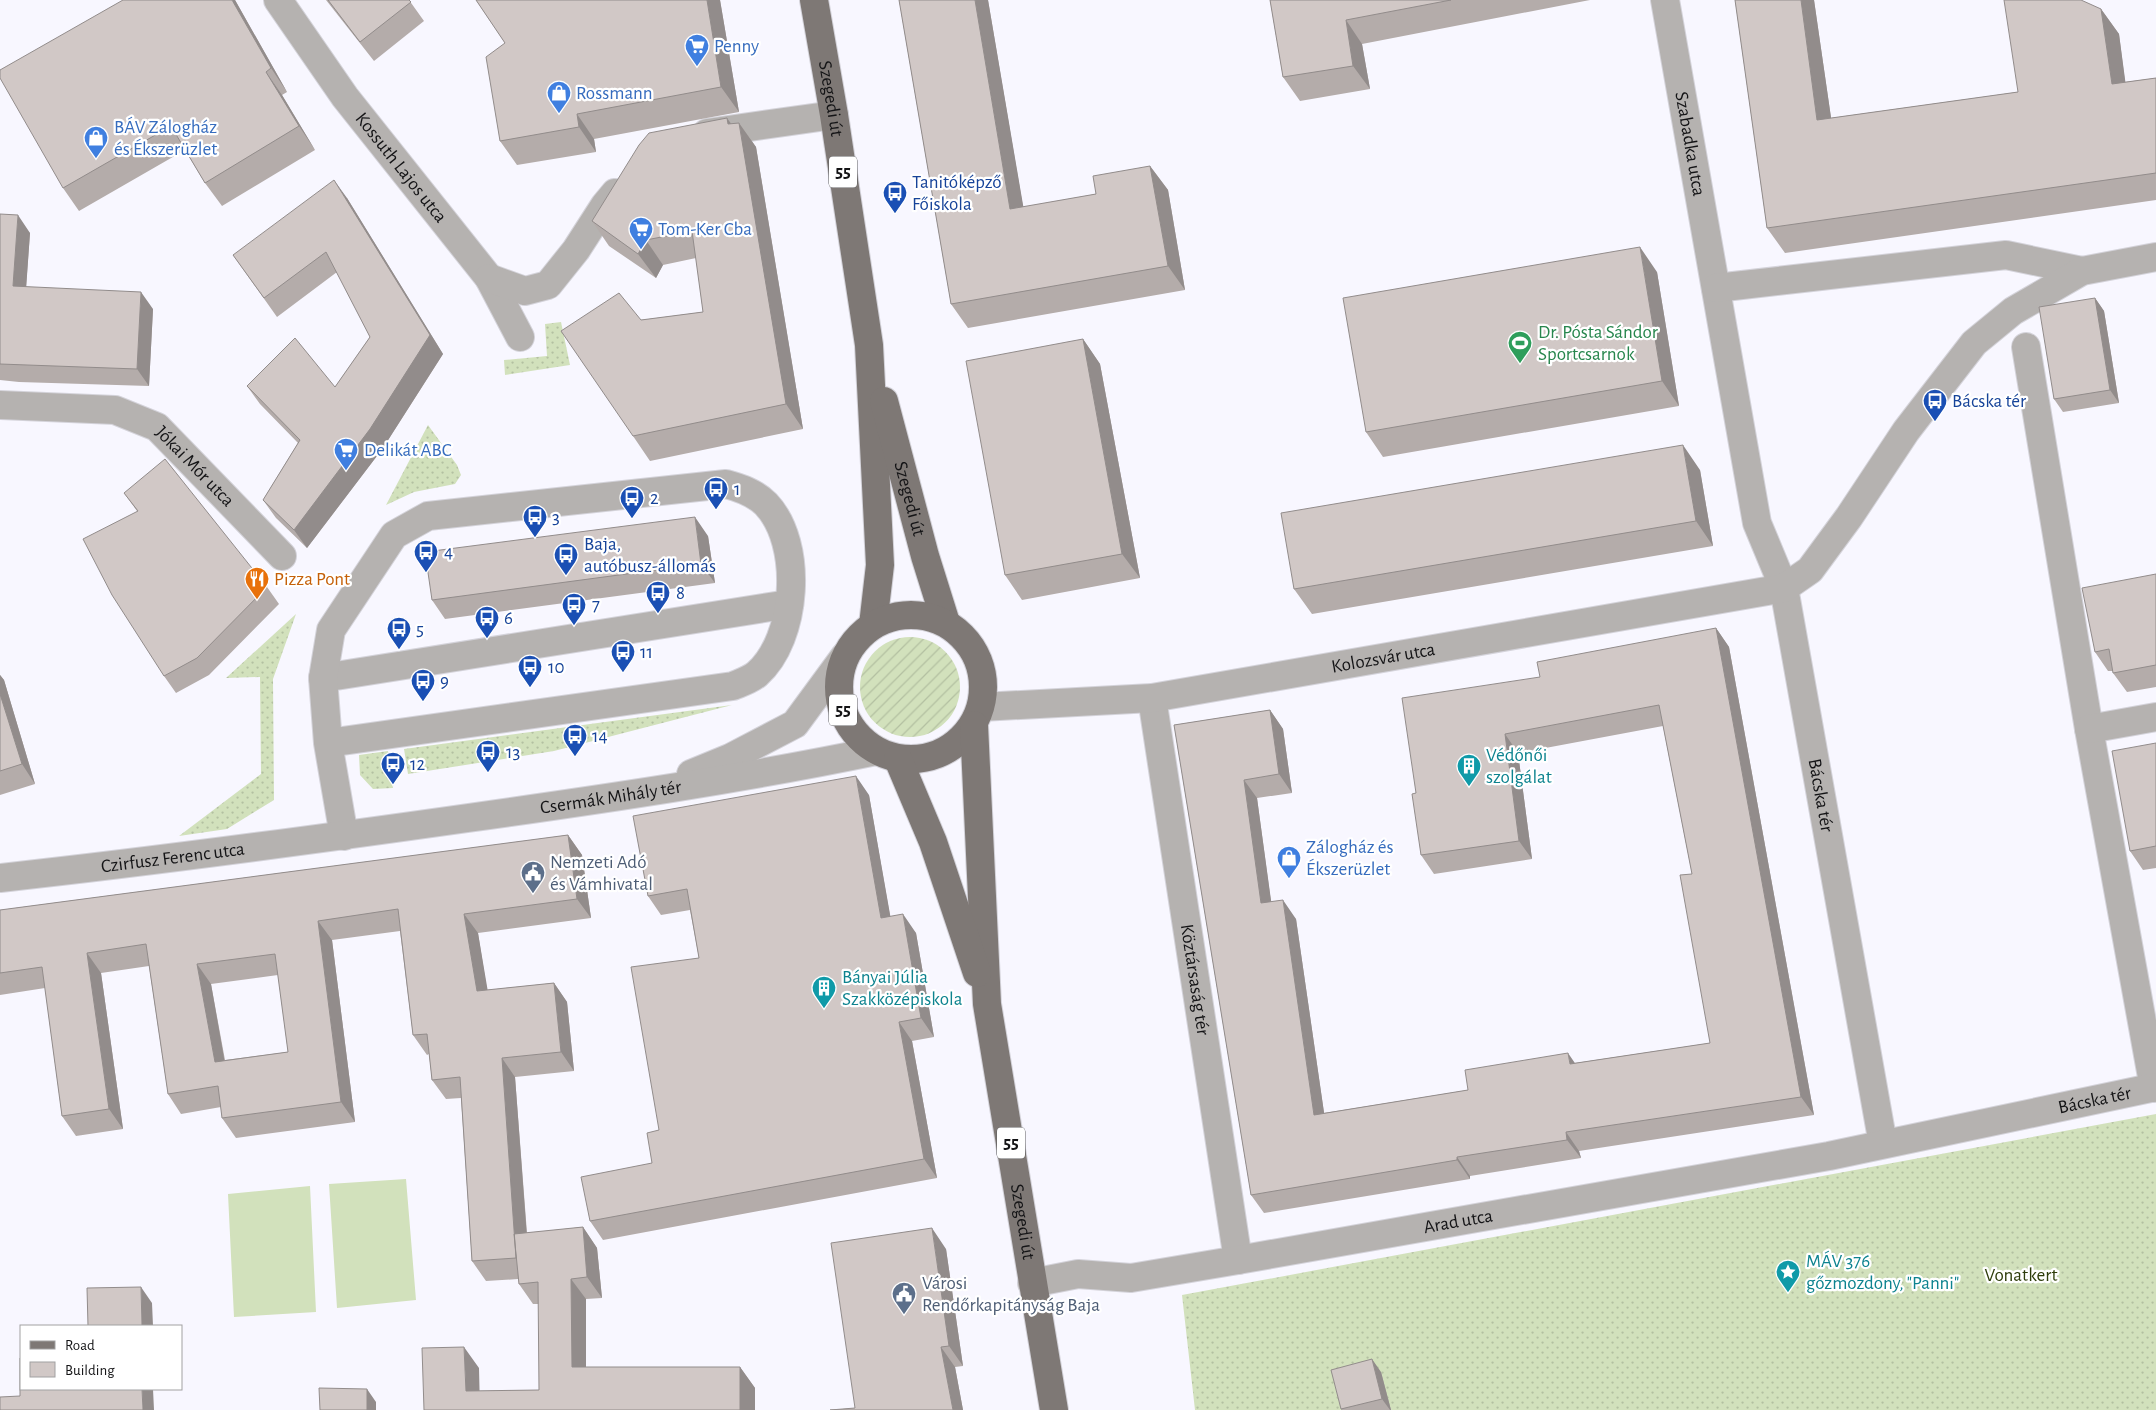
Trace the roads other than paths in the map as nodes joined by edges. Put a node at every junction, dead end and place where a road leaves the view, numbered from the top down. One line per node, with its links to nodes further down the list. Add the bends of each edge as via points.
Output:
1 (278, 0): 9 (street, Kossuth Lajos utca, via 345,97)
2 (814, 0): 4 (main road, Szegedi út / 55)
3 (1665, 0): 10 (street, Szabadka utca)
4 (834, 115): 5 (street, via 718,130); 12 (main road, Szegedi út / 55)
5 (684, 138)
6 (634, 171): 9 (street, via 604,205 576,250 548,285 525,291)
7 (2156, 257): 8 (street)
8 (2082, 271): 10 (street, via 2006,255); 16 (street, via 2013,311 1974,343 1906,431 1810,570)
9 (489, 278): 11 (street, Kossuth Lajos utca)
10 (1716, 288): 16 (street, Bácska tér, via 1757,523)
11 (520, 337)
12 (869, 345): 18 (main road, Szegedi út / 55); 19 (main road, Szegedi út / 55, via 880,565)
13 (2026, 347): 25 (street, Bácska tér)
14 (0, 405): 15 (street, Jókai Mór utca, via 115,410 157,426)
15 (282, 556)
16 (1784, 588): 22 (street, Kolozsvár utca); 33 (street, Bácska tér)
17 (789, 604): 21 (street); 21 (street, via 791,568 786,538 778,519 766,504 747,490 726,484 428,516 394,535 331,630); 26 (street, via 773,655 756,675 732,686)
18 (946, 623): 19 (main road, 55, via 924,615 900,615); 23 (main road, 55, via 966,638 978,659 984,682)
19 (872, 625): 20 (main road, 55, via 858,637)
20 (845, 656): 27 (main road, 55, via 839,679 840,703 849,725 863,742); 28 (street, via 795,724 730,758)
21 (323, 678): 26 (street)
22 (1152, 698): 23 (street, Kolozsvár utca); 34 (street, Köztársaság tér)
23 (978, 716): 27 (main road, via 950,749 927,759); 31 (main road, Szegedi út / 55)
24 (2156, 717): 25 (street)
25 (2090, 729): 32 (street, Bácska tér)
26 (328, 743): 29 (street)
27 (887, 755): 28 (street, Csermák Mihály tér); 31 (main road, Szegedi út / 55, via 933,842)
28 (643, 793): 29 (street, Csermák Mihály tér)
29 (344, 836): 30 (street, Czirfusz Ferenc utca)
30 (0, 878)
31 (987, 1004): 35 (main road, Szegedi út / 55)
32 (2155, 1087): 33 (street, Bácska tér)
33 (1883, 1144): 34 (street, Arad utca)
34 (1238, 1260): 35 (street, Arad utca, via 1131,1278 1078,1274)
35 (1032, 1283): 36 (main road, Szegedi út / 55)
36 (1054, 1410)

